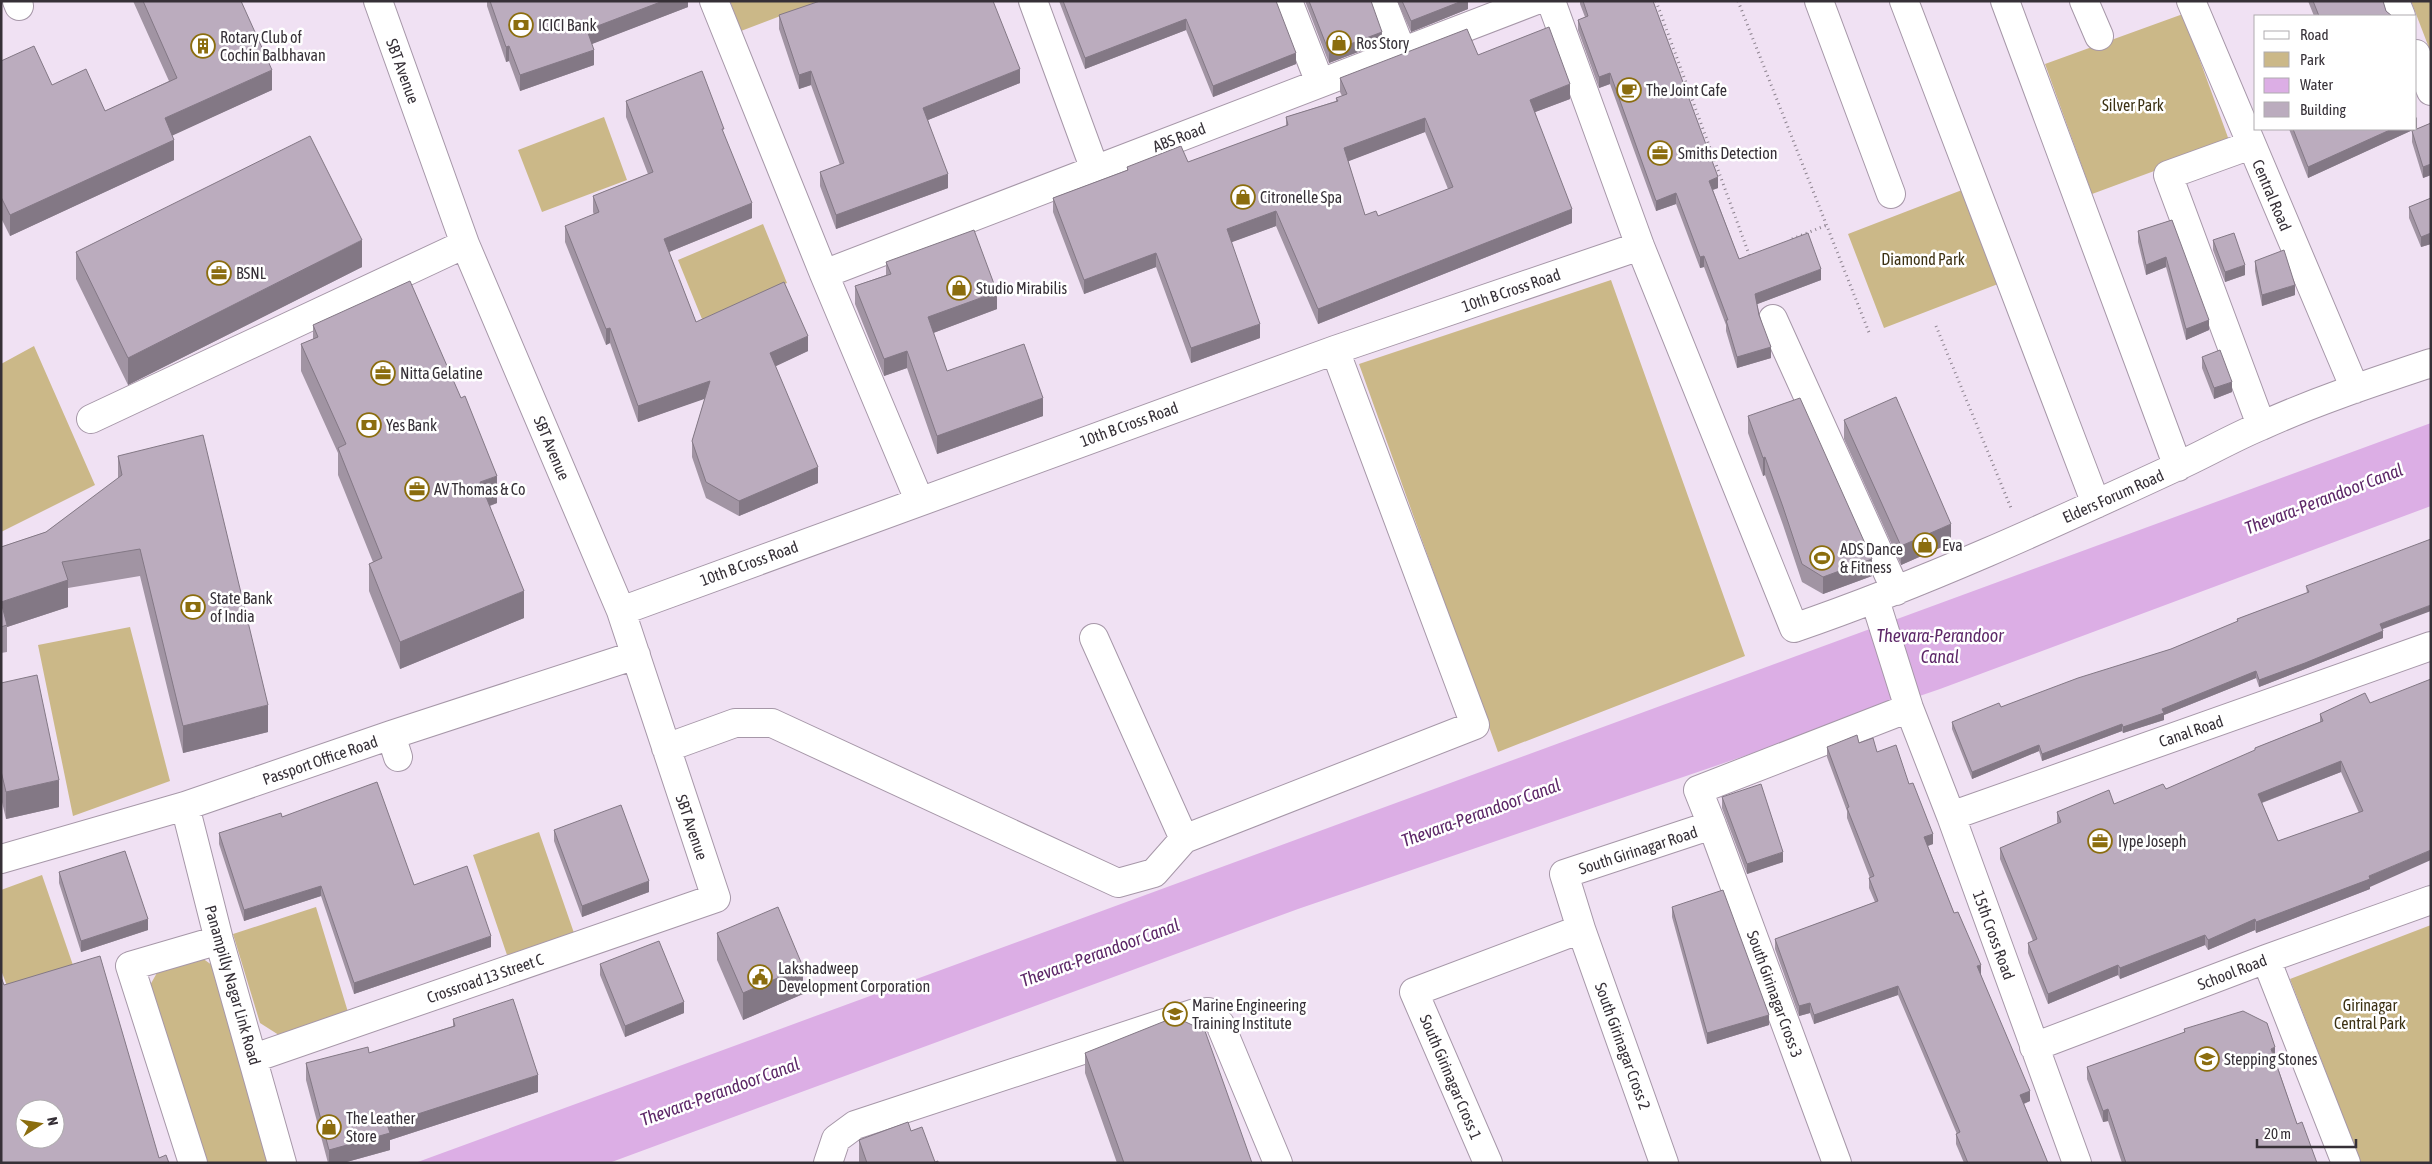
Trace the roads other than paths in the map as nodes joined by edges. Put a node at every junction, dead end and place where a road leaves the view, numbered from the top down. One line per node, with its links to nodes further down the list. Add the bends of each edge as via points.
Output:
1 (714, 1): 26 (street)
2 (1032, 1): 22 (street)
3 (1288, 1): 19 (street)
4 (1382, 1): 17 (street)
5 (1534, 1): 14 (street, ABS Road)
6 (1551, 1): 25 (street)
7 (1819, 1): 23 (street)
8 (1904, 1): 35 (street)
9 (2005, 1): 33 (street)
10 (2084, 1): 16 (street)
11 (2191, 1): 21 (street, Central Road)
12 (2395, 1): 15 (street)
13 (379, 2): 24 (street, SBT Avenue)
14 (1493, 9): 17 (street, ABS Road)
15 (2401, 15)
16 (2099, 36)
17 (1402, 52): 19 (street, ABS Road)
18 (2417, 56): 20 (street)
19 (1320, 83): 22 (street, ABS Road)
20 (2431, 91)
21 (2251, 145): 30 (street, Central Road); 32 (street, via 2168,175)
22 (1095, 170): 26 (street, ABS Road)
23 (1892, 194)
24 (465, 244): 31 (street); 37 (street, SBT Avenue)
25 (1640, 246): 28 (street, 10th B Cross Road); 36 (street, Elders Forum Road, via 1794,628)
26 (824, 274): 34 (street)
27 (1772, 319): 36 (street, 15th Cross Road)
28 (1335, 350): 34 (street, 10th B Cross Road); 46 (street, via 1475,725)
29 (2431, 363): 30 (street, Elders Forum Road)
30 (2355, 389): 32 (street, Elders Forum Road)
31 (91, 419)
32 (2261, 426): 33 (street, Elders Forum Road)
33 (2178, 467): 35 (street, Elders Forum Road)
34 (919, 500): 37 (street, 10th B Cross Road)
35 (2096, 504): 36 (street, Elders Forum Road)
36 (1886, 596): 41 (street, 15th Cross Road)
37 (621, 610): 40 (street, SBT Avenue)
38 (1094, 638): 46 (street)
39 (2431, 646): 44 (street, Canal Road)
40 (636, 654): 42 (street, SBT Avenue); 43 (street, Passport Office Road, via 394,746)
41 (1908, 708): 44 (street, 15th Cross Road); 45 (street, South Girinagar Road, via 1698,790)
42 (666, 748): 46 (street, via 735,723 772,723 1118,884 1154,874); 48 (street, SBT Avenue)
43 (185, 806): 47 (street, Passport Office Road); 51 (street, Panampilly Nagar Link Road)
44 (1951, 816): 53 (street, 15th Cross Road)
45 (1712, 825): 50 (street, South Girinagar Road, via 1564,874); 61 (street, South Girinagar Cross 3)
46 (1184, 839)
47 (1, 859)
48 (716, 898): 54 (street, Crossroad 13 Street C)
49 (2431, 900): 52 (street, School Road)
50 (1581, 929): 59 (street, South Girinagar Cross 1, via 1414,992); 60 (street, South Girinagar Cross 2)
51 (219, 940): 54 (street, Panampilly Nagar Link Road); 55 (street, via 130,966)
52 (2266, 959): 53 (street, School Road); 63 (street)
53 (2034, 1047): 62 (street, 15th Cross Road)
54 (254, 1058): 56 (street, Panampilly Nagar Link Road)
55 (194, 1163)
56 (282, 1163)
57 (828, 1163): 58 (street, via 836,1139 855,1125 1183,1017 1208,1012 1220,1024)
58 (1278, 1163)
59 (1488, 1163)
60 (1664, 1163)
61 (1838, 1163)
62 (2077, 1163)
63 (2346, 1163)

